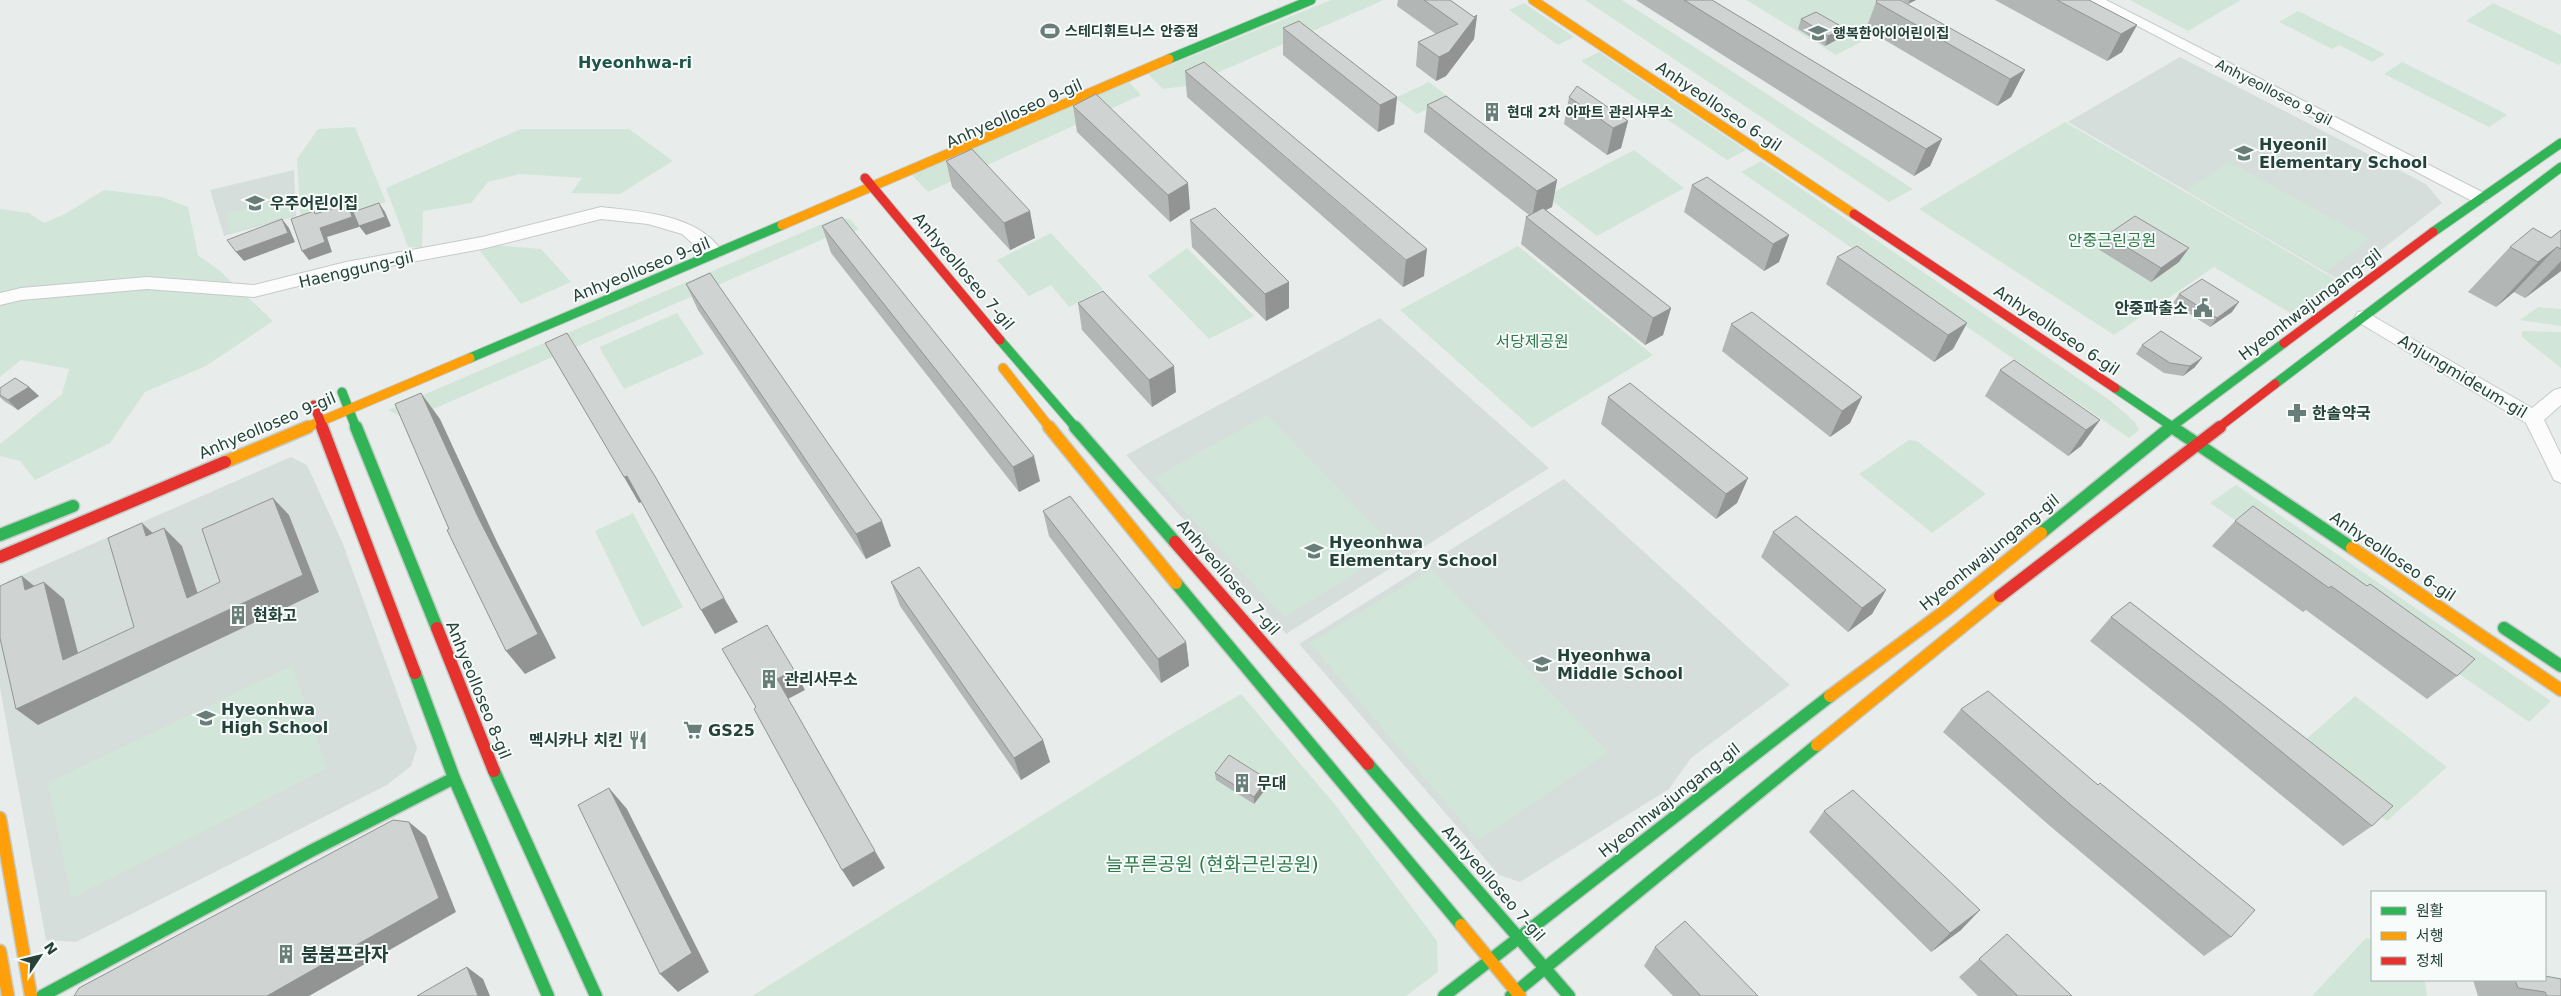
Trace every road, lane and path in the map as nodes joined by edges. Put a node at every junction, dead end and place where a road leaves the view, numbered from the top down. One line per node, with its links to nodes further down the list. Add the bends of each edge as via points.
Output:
1 (1280, 0): 5 (street)
2 (1311, 0): 9 (street)
3 (1533, 0): 25 (street, Anhyeolloseo 6-gil)
4 (2095, 0): 11 (street, Anhyeolloseo 9-gil)
5 (1244, 15)
6 (1055, 95): 9 (street, Anhyeolloseo 9-gil)
7 (2561, 143): 11 (street, Hyeonhwajungang-gil)
8 (2561, 167): 13 (street)
9 (869, 183): 10 (street, Anhyeolloseo 9-gil); 36 (street, Anhyeolloseo 7-gil, via 1008,349)
10 (856, 194): 12 (street, Anhyeolloseo 9-gil); 14 (street)
11 (2480, 198): 13 (street); 24 (street, Hyeonhwajungang-gil)
12 (803, 203)
13 (2504, 211): 16 (street)
14 (705, 245): 15 (street, Haenggung-gil, via 688,230 650,218 601,213 482,243 346,268 254,291 147,283 21,294); 21 (street)
15 (0, 299)
16 (2364, 317): 22 (street, Anjungmideum-gil); 24 (street)
17 (998, 363): 38 (street, via 1096,487)
18 (346, 391): 21 (street, Anhyeolloseo 8-gil); 23 (street, Anhyeolloseo 9-gil, via 310,406)
19 (2561, 395): 22 (street)
20 (2176, 406): 24 (street)
21 (349, 408): 23 (street); 45 (street, Anhyeolloseo 8-gil, via 490,762)
22 (2533, 418): 27 (street, Anjungmideum-gil)
23 (321, 420): 30 (street); 34 (street)
24 (2205, 425): 25 (street, Hyeonhwajungang-gil); 26 (street)
25 (2172, 426): 26 (street, Anhyeolloseo 6-gil); 36 (street, Hyeonhwajungang-gil, via 1946,610 1798,720)
26 (2197, 443): 33 (street, Anhyeolloseo 6-gil); 39 (street, via 1965,623)
27 (2561, 475)
28 (85, 501): 29 (street)
29 (0, 535)
30 (0, 557)
31 (2496, 622): 32 (street)
32 (2561, 666)
33 (2561, 690)
34 (454, 778): 43 (street, via 311,850); 44 (street)
35 (0, 818): 42 (street)
36 (1520, 937): 38 (street, Hyeonhwajungang-gil); 39 (street, Anhyeolloseo 7-gil)
37 (0, 951): 41 (street)
38 (1489, 960): 40 (street); 46 (street, Hyeonhwajungang-gil)
39 (1545, 968): 40 (street); 47 (street, Anhyeolloseo 7-gil)
40 (1516, 995)
41 (8, 996)
42 (31, 996)
43 (42, 996)
44 (548, 996)
45 (596, 996)
46 (1444, 996)
47 (1569, 996)

